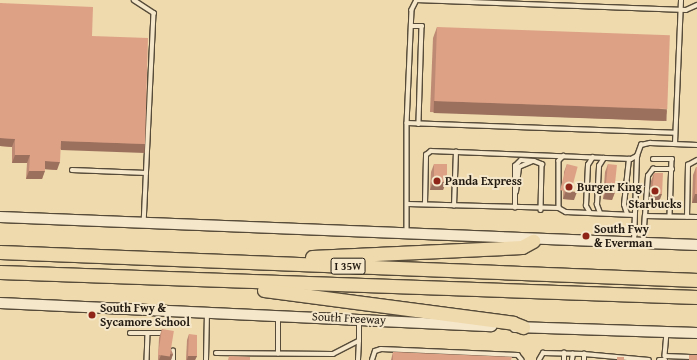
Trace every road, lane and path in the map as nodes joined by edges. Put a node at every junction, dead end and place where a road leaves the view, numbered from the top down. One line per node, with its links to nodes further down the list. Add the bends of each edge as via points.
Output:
1 (134, 0): 24 (lane, via 154,14)
2 (681, 0): 5 (lane)
3 (416, 1): 5 (lane); 6 (lane)
4 (697, 5): 5 (lane)
5 (681, 10): 9 (lane)
6 (411, 26): 7 (lane); 8 (lane, via 422,26)
7 (407, 123): 8 (lane); 25 (lane)
8 (419, 124): 9 (lane)
9 (675, 133): 10 (lane)
10 (675, 144): 11 (lane); 15 (lane, via 641,145)
11 (697, 145)
12 (456, 152): 13 (lane); 26 (lane, via 428,152); 27 (lane)
13 (541, 156): 14 (lane); 21 (lane)
14 (564, 156): 16 (lane); 29 (lane, via 559,161)
15 (637, 156): 18 (lane); 34 (lane)
16 (592, 157): 17 (lane); 31 (lane, via 588,165 586,199)
17 (604, 158): 18 (lane); 32 (lane, via 599,166 597,205)
18 (629, 159): 33 (lane, via 624,205)
19 (653, 159): 22 (lane, via 672,159)
20 (697, 160): 38 (lane, via 688,165)
21 (542, 164): 28 (lane, via 536,161 516,162); 30 (lane)
22 (672, 169): 35 (lane, via 653,168 648,176); 36 (lane)
23 (72, 170): 24 (lane)
24 (146, 173): 40 (lane)
25 (408, 204): 26 (lane); 41 (lane)
26 (425, 204): 27 (lane)
27 (454, 206): 28 (lane)
28 (515, 208): 30 (lane)
29 (559, 208): 30 (lane); 31 (lane, via 566,212)
30 (541, 210)
31 (590, 213): 32 (lane)
32 (600, 213): 33 (lane)
33 (627, 214): 34 (lane)
34 (634, 215): 43 (lane)
35 (645, 216): 36 (lane); 43 (lane)
36 (670, 216): 38 (lane)
37 (0, 217): 40 (main road)
38 (687, 217): 39 (lane)
39 (697, 217)
40 (144, 224): 41 (main road)
41 (407, 235): 42 (main road)
42 (533, 241): 43 (main road); 46 (highway, via 522,247 321,257 238,256)
43 (639, 243): 44 (main road)
44 (694, 246)
45 (0, 252): 46 (highway, I 35W)
46 (216, 261): 49 (highway, I 35W)
47 (0, 272): 48 (highway, I 35W)
48 (142, 278): 50 (highway, I 35W); 55 (highway, via 156,284 270,291 354,305 513,323)
49 (697, 280)
50 (697, 297)
51 (0, 303): 52 (main road, South Freeway)
52 (207, 311): 53 (main road, South Freeway); 74 (lane)
53 (279, 315): 54 (main road, South Freeway); 65 (lane)
54 (359, 318): 55 (main road, South Freeway); 61 (lane)
55 (523, 327): 56 (main road, South Freeway)
56 (667, 332): 60 (main road, South Freeway); 71 (lane)
57 (130, 333): 58 (lane)
58 (148, 333): 59 (lane); 72 (lane)
59 (169, 333)
60 (697, 333)
61 (359, 341): 65 (lane, via 334,354); 75 (lane)
62 (173, 344): 73 (lane)
63 (216, 353): 65 (lane)
64 (564, 353): 66 (lane); 78 (lane, via 543,353); 79 (lane)
65 (278, 354)
66 (573, 354): 67 (lane); 80 (lane)
67 (584, 354): 68 (lane); 81 (lane)
68 (605, 355): 82 (lane); 83 (lane)
69 (697, 357): 70 (lane)
70 (683, 358): 71 (lane)
71 (665, 359): 84 (lane)
72 (147, 360)
73 (173, 360)
74 (206, 360)
75 (358, 360)
76 (372, 360): 77 (lane, via 375,351 381,349 518,355)
77 (522, 360)
78 (539, 360)
79 (564, 360)
80 (572, 360)
81 (584, 360)
82 (605, 360)
83 (649, 360)
84 (659, 360)

